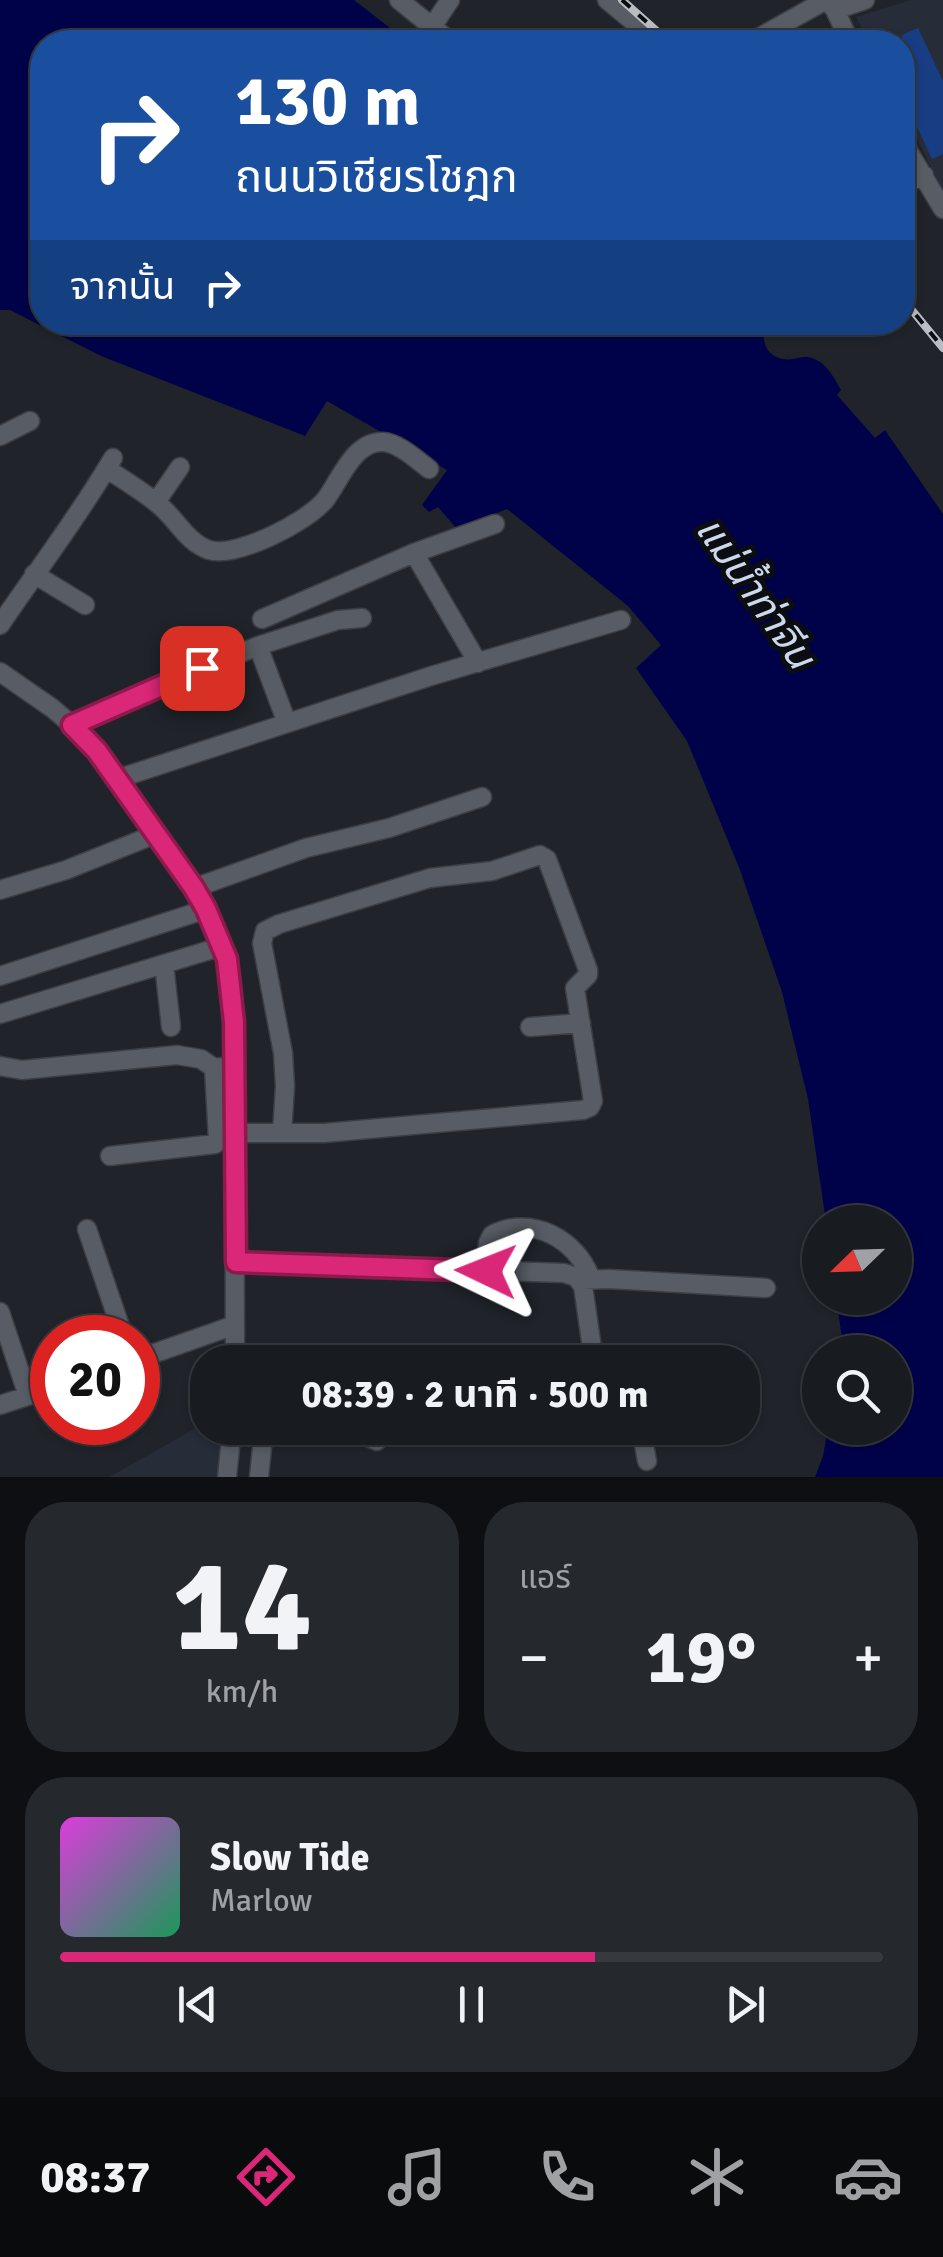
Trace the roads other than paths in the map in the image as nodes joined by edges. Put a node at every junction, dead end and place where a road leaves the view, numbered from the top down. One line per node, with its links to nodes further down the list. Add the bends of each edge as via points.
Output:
1 (399, 0): 6 (street)
2 (450, 0): 6 (street)
3 (606, 0): 8 (street)
4 (864, 0): 5 (street)
5 (830, 3): 9 (street); 10 (street)
6 (432, 27): 7 (street)
7 (436, 30)
8 (643, 30)
9 (780, 30)
10 (844, 30)
11 (915, 161): 12 (street)
12 (924, 175): 13 (street); 14 (street)
13 (915, 179)
14 (941, 200)
15 (30, 420): 16 (street)
16 (0, 436)
17 (180, 467): 19 (street)
18 (429, 469): 19 (street, via 394,445 372,444 312,512 229,551 198,545)
19 (156, 502): 22 (street, via 110,464)
20 (495, 524): 21 (street)
21 (414, 553): 25 (street); 29 (street)
22 (34, 574): 23 (street); 27 (street)
23 (85, 605)
24 (362, 618): 28 (street)
25 (262, 619)
26 (621, 620): 29 (street)
27 (0, 625)
28 (258, 646): 31 (street); 32 (street)
29 (478, 662): 31 (street)
30 (5, 681): 32 (street)
31 (287, 723): 33 (street)
32 (72, 725): 33 (street)
33 (118, 779): 35 (street)
34 (482, 797): 36 (street)
35 (156, 834): 36 (street); 37 (street)
36 (194, 888): 38 (street)
37 (0, 890)
38 (206, 909): 39 (street); 41 (street)
39 (223, 946): 40 (street); 47 (street)
40 (164, 964): 42 (street); 44 (street)
41 (0, 976)
42 (0, 1014)
43 (581, 1023): 45 (street); 50 (street, via 590,1108); 50 (street, via 575,988 588,975 586,963 540,854 492,871 430,878 279,924 265,931 262,944 284,1053)
44 (171, 1027)
45 (530, 1027)
46 (0, 1066): 48 (street, via 22,1070 177,1055)
47 (235, 1066): 48 (street); 49 (street)
48 (214, 1068): 51 (street, via 216,1144)
49 (236, 1132): 50 (street); 53 (street)
50 (282, 1133)
51 (110, 1156)
52 (87, 1229): 58 (street)
53 (236, 1262): 54 (street); 59 (street)
54 (486, 1271): 55 (street); 55 (street, via 492,1235 529,1228 570,1246)
55 (586, 1280): 56 (street); 61 (street)
56 (766, 1288)
57 (0, 1312): 63 (street)
58 (116, 1315)
59 (234, 1325): 60 (street); 62 (street)
60 (234, 1345)
61 (592, 1345)
62 (160, 1351)
63 (28, 1396): 64 (street)
64 (0, 1405)
65 (230, 1445): 69 (street)
66 (262, 1445): 70 (street)
67 (644, 1445): 68 (street)
68 (647, 1461)
69 (227, 1477)
70 (259, 1477)

